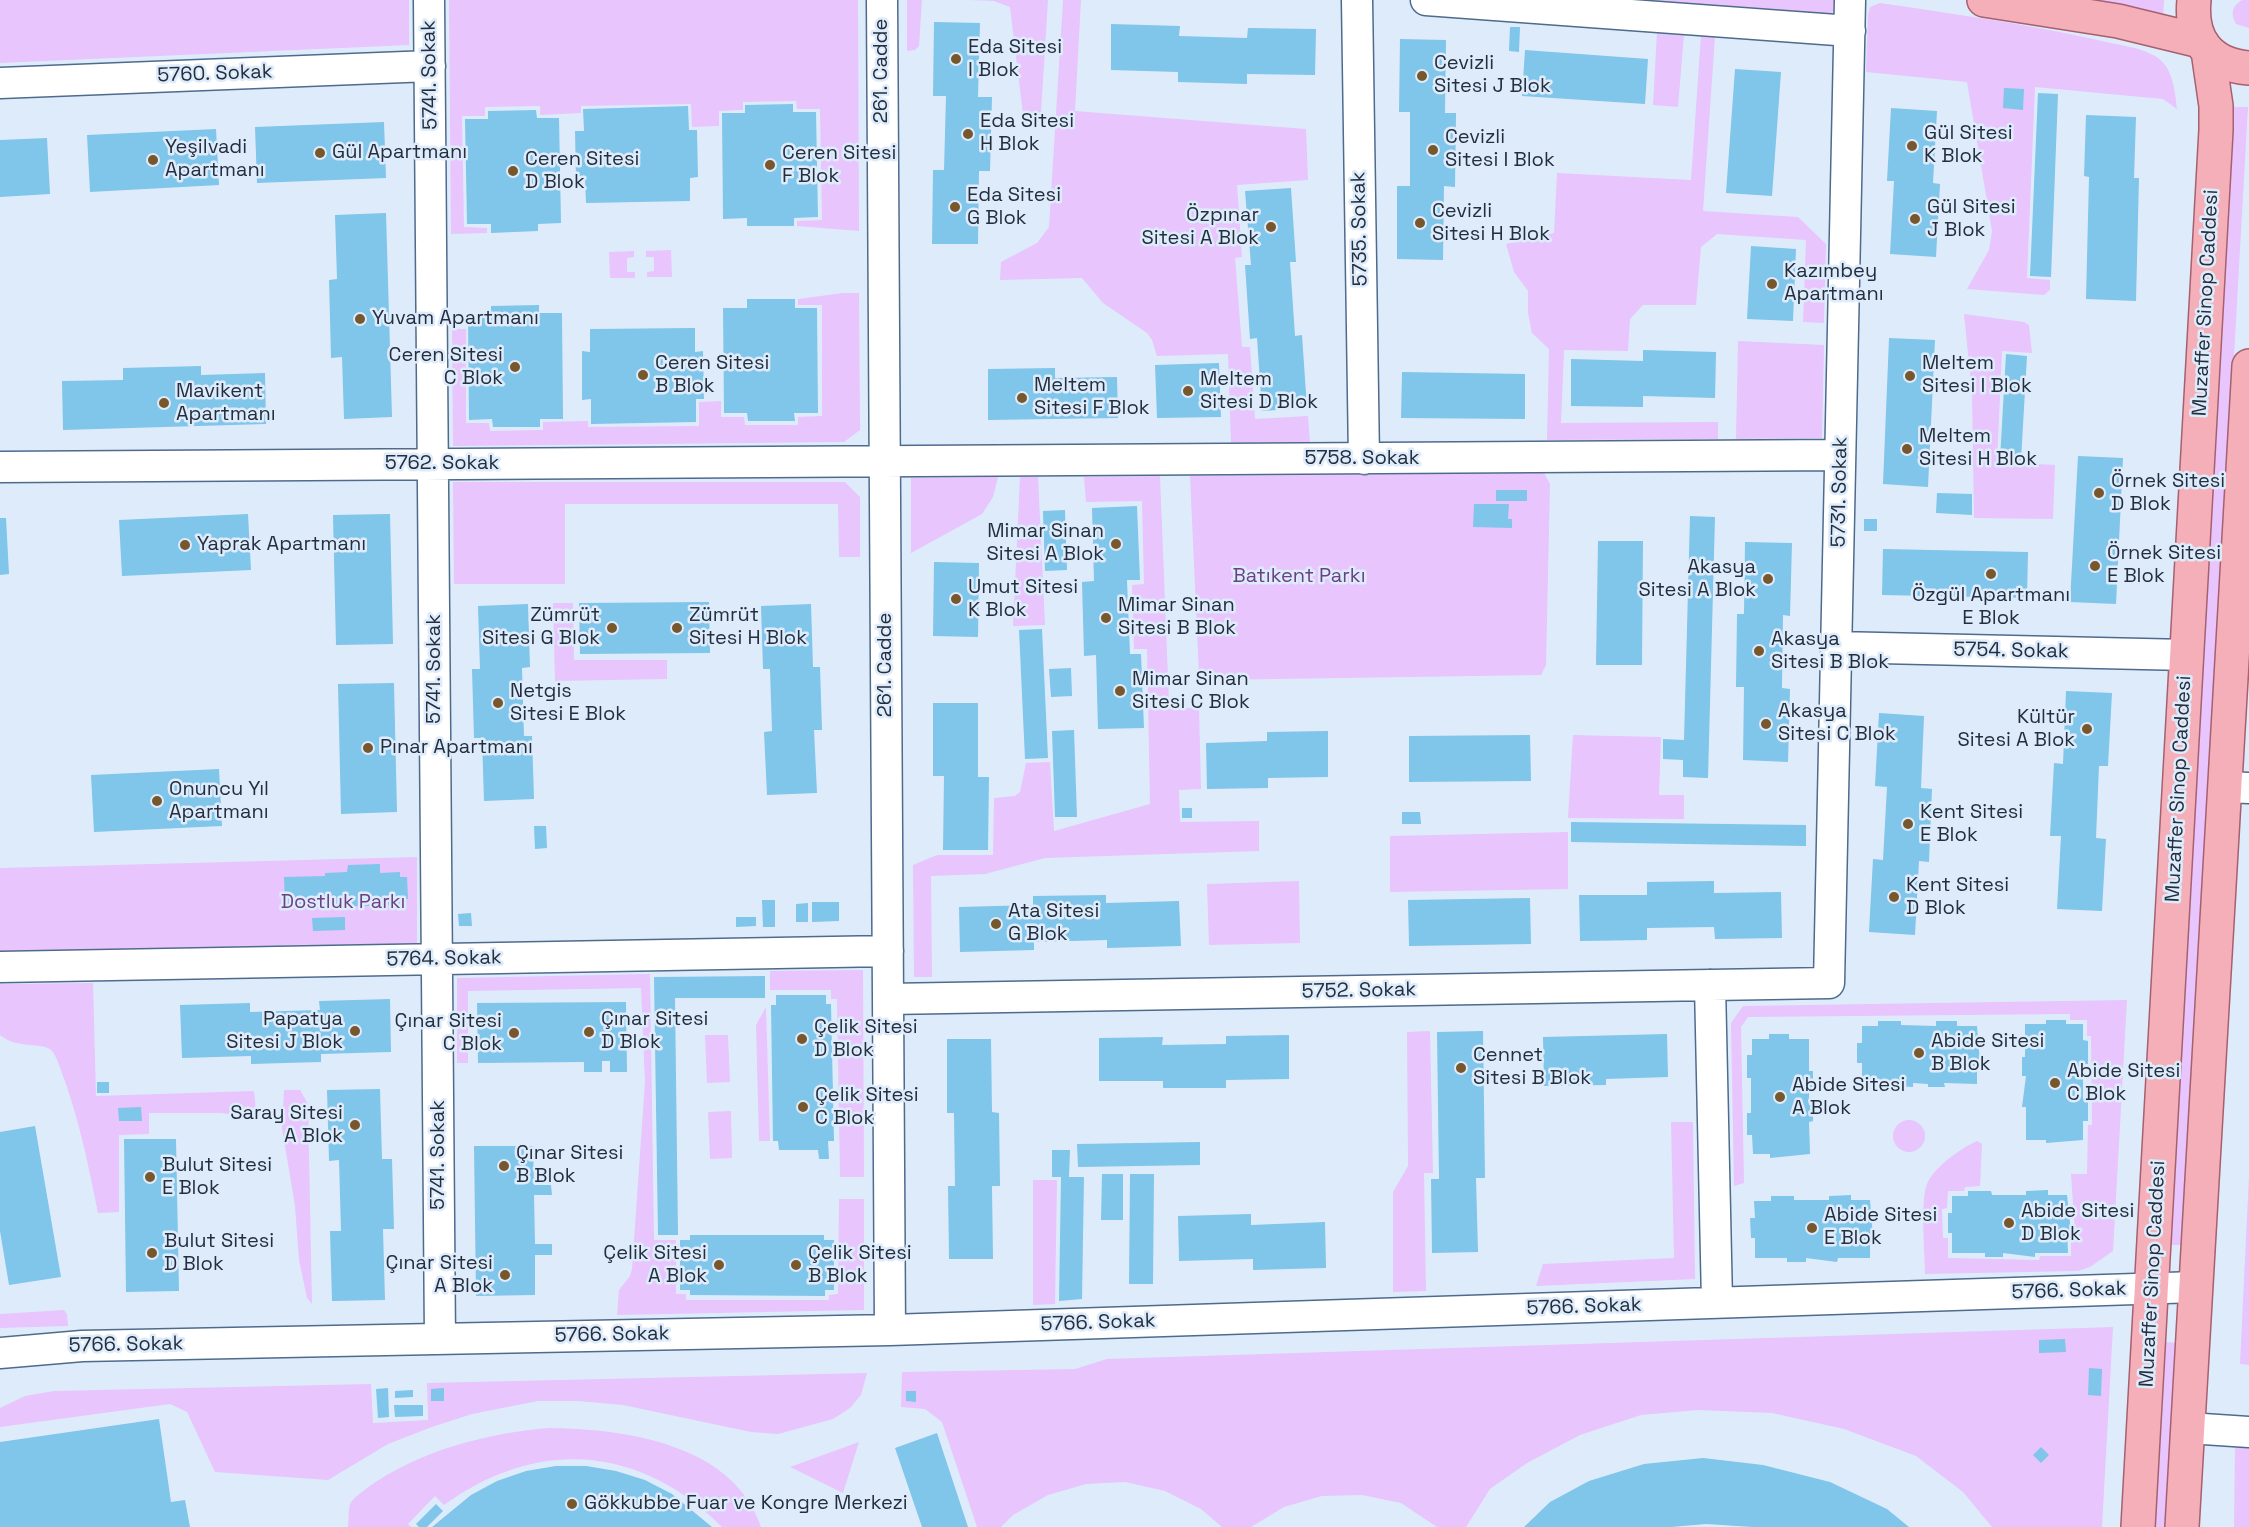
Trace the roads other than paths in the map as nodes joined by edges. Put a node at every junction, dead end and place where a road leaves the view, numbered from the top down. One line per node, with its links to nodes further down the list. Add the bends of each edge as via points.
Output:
1 (429, 0): 10 (street, 5741. Sokak)
2 (882, 0): 16 (street, 261. Cadde)
3 (1357, 0): 15 (street, 5735. Sokak)
4 (1426, 0): 8 (street)
5 (1850, 0): 8 (street, 5731. Sokak)
6 (1984, 0): 9 (main road, via 2108,20)
7 (2194, 0): 9 (main road, Muzaffer Sinop Caddesi, via 2192,16)
8 (1850, 31): 14 (street, 5731. Sokak)
9 (2204, 46): 11 (main road, via 2218,60 2233,67); 20 (main road, Muzaffer Sinop Caddesi, via 2216,106 2216,130)
10 (430, 66): 12 (street, 5760. Sokak); 17 (street, 5741. Sokak)
11 (2249, 68)
12 (0, 82)
13 (2249, 366): 21 (main road)
14 (1840, 455): 15 (street, 5758. Sokak); 19 (street, 5731. Sokak)
15 (1364, 459): 16 (street, 5758. Sokak)
16 (884, 463): 17 (street, 5762. Sokak); 22 (street, 261. Cadde)
17 (433, 464): 18 (street, 5762. Sokak); 23 (street, 5741. Sokak)
18 (0, 467)
19 (1836, 647): 20 (street, 5754. Sokak); 25 (street, 5731. Sokak)
20 (2187, 655): 29 (main road, Muzaffer Sinop Caddesi)
21 (2237, 788): 28 (main road)
22 (888, 951): 23 (street, 5764. Sokak); 27 (street, 261. Cadde)
23 (437, 959): 24 (street, 5764. Sokak); 32 (street, 5741. Sokak)
24 (0, 968)
25 (1829, 983): 26 (street, 5752. Sokak)
26 (1710, 985): 27 (street, 5752. Sokak); 30 (street)
27 (888, 999): 31 (street, 261. Cadde)
28 (2196, 1287): 29 (street, 5766. Sokak); 34 (main road)
29 (2152, 1288): 30 (street, 5766. Sokak); 36 (main road, Muzaffer Sinop Caddesi)
30 (1717, 1302): 31 (street, 5766. Sokak)
31 (890, 1330): 32 (street, 5766. Sokak)
32 (440, 1339): 33 (street, 5766. Sokak, via 69,1346)
33 (0, 1353)
34 (2188, 1428): 35 (street); 37 (main road)
35 (2249, 1432)
36 (2138, 1527)
37 (2182, 1527)

